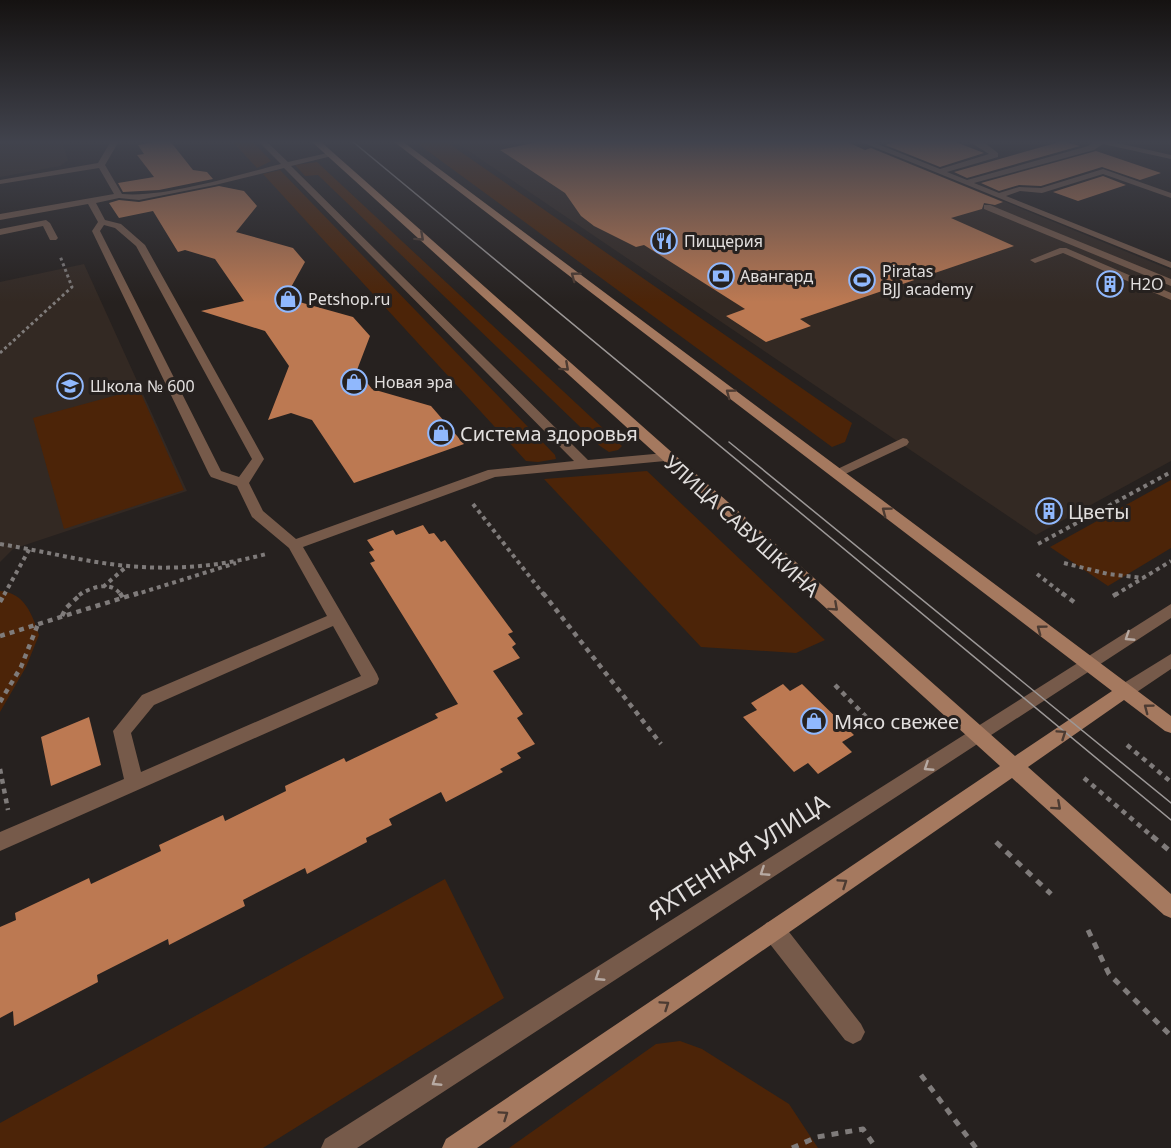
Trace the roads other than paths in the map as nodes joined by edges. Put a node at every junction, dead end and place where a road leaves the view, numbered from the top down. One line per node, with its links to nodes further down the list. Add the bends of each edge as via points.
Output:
1 (157, 195): 7 (street)
2 (315, 195): 23 (street)
3 (374, 195): 22 (main road, УЛИЦА САВУШКИНА, one-way to 22)
4 (468, 195): 24 (main road, one-way to 4)
5 (993, 195): 8 (street)
6 (1001, 195): 8 (street)
7 (120, 196): 9 (street)
8 (997, 196): 18 (street)
9 (91, 202): 10 (street); 13 (street)
10 (52, 207): 12 (street); 14 (street)
11 (987, 207): 19 (street)
12 (0, 217)
13 (102, 222): 25 (street, via 96,231 216,474); 25 (street, via 118,226 140,245 258,459)
14 (46, 223): 15 (street); 16 (street)
15 (0, 232)
16 (52, 238)
17 (1035, 260): 20 (street, via 1063,250)
18 (1171, 265)
19 (1171, 283)
20 (1171, 297)
21 (903, 442): 24 (street)
22 (664, 457): 23 (street); 33 (main road, УЛИЦА САВУШКИНА, one-way to 33)
23 (584, 464): 26 (street, via 493,473)
24 (836, 473): 30 (main road, one-way to 24)
25 (242, 483): 26 (street, via 257,514)
26 (294, 545): 28 (street)
27 (1171, 610): 30 (street, ЯХТЕННАЯ УЛИЦА, one-way to 30)
28 (337, 618): 35 (street, via 148,700 122,731); 35 (street, via 371,679)
29 (1171, 660): 31 (street)
30 (1088, 664): 31 (main road); 33 (street, ЯХТЕННАЯ УЛИЦА)
31 (1125, 691): 32 (main road, one-way to 31); 34 (main road, one-way to 31)
32 (1171, 726)
33 (977, 735): 34 (main road, УЛИЦА САВУШКИНА); 40 (street, ЯХТЕННАЯ УЛИЦА, one-way to 40)
34 (1013, 767): 37 (main road, УЛИЦА САВУШКИНА, one-way to 37); 38 (main road, one-way to 34)
35 (134, 783): 36 (street)
36 (6, 839)
37 (1171, 908)
38 (774, 931): 39 (street); 41 (main road, one-way to 38)
39 (853, 1032)
40 (334, 1148)
41 (455, 1148)

